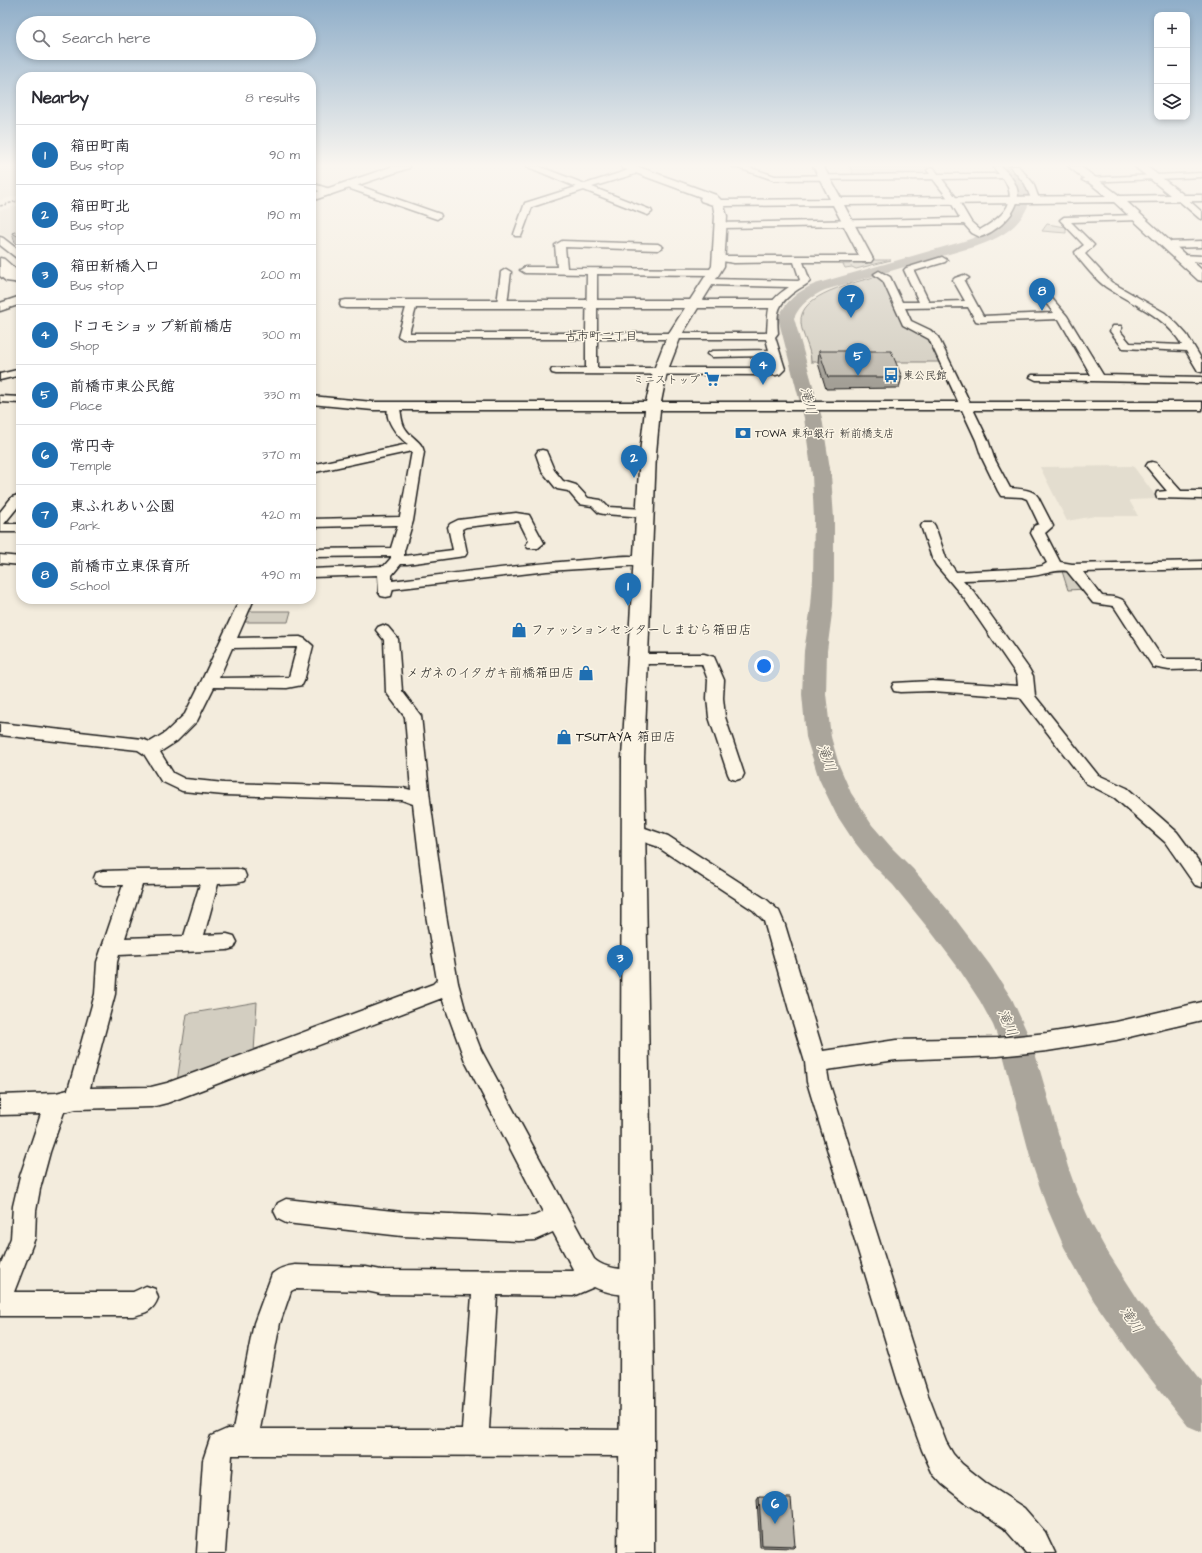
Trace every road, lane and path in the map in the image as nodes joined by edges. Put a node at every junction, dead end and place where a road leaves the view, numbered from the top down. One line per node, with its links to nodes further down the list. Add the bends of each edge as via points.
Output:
1 (720, 238): 11 (street)
2 (856, 238): 13 (street)
3 (1082, 238): 49 (street, via 1089,245 1080,252 1081,255 1108,284 1161,315 1176,329)
4 (1160, 238): 7 (street)
5 (0, 240): 10 (street)
6 (1202, 244): 7 (street)
7 (1167, 245): 12 (street)
8 (658, 247): 19 (street, via 562,244)
9 (0, 249): 21 (street)
10 (16, 253)
11 (719, 258): 15 (street); 26 (street, via 718,266)
12 (1182, 258): 14 (street); 27 (street)
13 (867, 259): 15 (street)
14 (1202, 259)
15 (797, 260): 30 (street, via 804,281)
16 (942, 260): 41 (street, via 910,270)
17 (0, 262): 23 (street)
18 (525, 270): 19 (street)
19 (562, 270): 20 (street)
20 (592, 270): 26 (street); 36 (street)
21 (16, 271)
22 (506, 272): 35 (street)
23 (16, 273)
24 (1, 274): 28 (street, via 11,280)
25 (879, 274): 40 (street, via 887,279)
26 (711, 277): 30 (street); 37 (street)
27 (1202, 277)
28 (16, 278)
29 (964, 278): 39 (street, via 958,280)
30 (800, 284): 38 (street)
31 (1046, 297): 43 (street)
32 (16, 302): 42 (street)
33 (346, 304): 34 (street)
34 (412, 304): 35 (street); 45 (street, via 403,336)
35 (502, 304): 36 (street)
36 (592, 304): 37 (street); 45 (street)
37 (693, 304): 38 (street); 46 (street)
38 (774, 304): 48 (street)
39 (971, 304): 41 (street); 43 (street, via 980,319)
40 (900, 305): 41 (street); 67 (street, via 908,325 934,337)
41 (926, 305)
42 (0, 307)
43 (1062, 316): 60 (street)
44 (1116, 328): 49 (street, via 1115,331 1127,346)
45 (592, 336): 46 (street); 54 (street)
46 (674, 336): 47 (street); 55 (street)
47 (708, 336): 48 (street); 51 (street)
48 (770, 336): 50 (street)
49 (1190, 348): 52 (street)
50 (775, 353): 51 (street); 56 (street, via 780,369 776,372)
51 (712, 354): 56 (street)
52 (1202, 369)
53 (556, 371): 54 (street)
54 (591, 371): 55 (street)
55 (660, 372): 56 (street); 65 (street)
56 (715, 372)
57 (16, 373): 58 (street)
58 (0, 377)
59 (1036, 377): 60 (street)
60 (1100, 378): 61 (street)
61 (1202, 380)
62 (4, 399): 63 (street)
63 (16, 400)
64 (316, 401): 66 (street)
65 (653, 405): 66 (street); 67 (street); 77 (street)
66 (394, 406): 69 (street, via 394,418 406,437)
67 (965, 406): 68 (street); 90 (street, via 1005,492 1032,497 1046,526 1038,533)
68 (1202, 406)
69 (416, 446): 72 (street); 79 (street, via 418,452)
70 (542, 454): 77 (street, via 548,471 559,484 572,488 584,501 596,503 604,510)
71 (1152, 466): 74 (street)
72 (316, 468)
73 (1162, 495): 74 (street)
74 (1178, 495): 75 (street)
75 (1202, 495)
76 (16, 501): 78 (street)
77 (645, 513): 89 (street)
78 (0, 521)
79 (406, 521): 80 (street); 86 (street)
80 (316, 523)
81 (928, 526): 95 (street, via 938,558)
82 (0, 528): 83 (street)
83 (16, 528)
84 (533, 545): 86 (street, via 537,543 524,518 516,517 463,522 455,527 460,553 407,560)
85 (316, 553): 86 (street, via 390,552)
86 (397, 555): 93 (street)
87 (0, 559): 88 (street)
88 (16, 561)
89 (642, 561): 93 (street, via 547,567 386,589 385,574); 99 (street)
90 (1055, 565): 92 (street); 95 (street, via 1045,570 1030,572)
91 (1202, 565): 92 (street)
92 (1072, 568): 100 (street, via 1098,600 1117,602 1120,605 1158,663 1169,666)
93 (388, 570): 94 (street)
94 (316, 573)
95 (954, 576): 103 (street, via 1021,669 1025,676)
96 (245, 604): 98 (street)
97 (384, 630): 107 (street, via 391,639 394,692 413,716)
98 (228, 642): 101 (street); 101 (street, via 300,642 305,646 296,680 287,683 218,683)
99 (638, 659): 106 (street, via 709,661 716,680 717,717); 108 (street, via 633,758)
100 (1202, 664)
101 (210, 680): 105 (street, via 186,724)
102 (900, 687): 103 (street, via 932,686)
103 (1026, 692): 113 (street, via 1035,708 1092,779 1121,793 1171,837)
104 (0, 729): 105 (street, via 138,743)
105 (150, 750): 107 (street, via 167,777 182,785 224,790 403,794)
106 (736, 774)
107 (421, 800): 117 (street, via 436,916)
108 (633, 834): 119 (street, via 662,841 767,911 775,924); 126 (street)
109 (237, 876): 111 (street)
110 (135, 877): 111 (street); 112 (street); 116 (street)
111 (211, 877): 115 (street)
112 (103, 878)
113 (1202, 880)
114 (228, 942): 115 (street)
115 (192, 943): 116 (street)
116 (112, 947): 120 (street, via 107,962 105,994)
117 (448, 983): 120 (street, via 440,990 167,1093 151,1097); 123 (street, via 462,1031 472,1054)
118 (1202, 1011): 119 (street, via 1116,1031 1039,1043 896,1050)
119 (816, 1062): 135 (street, via 818,1082 843,1165 934,1450 952,1474 1014,1518)
120 (66, 1101): 121 (street); 127 (street, via 30,1182 25,1203 23,1238)
121 (0, 1105)
122 (286, 1211): 123 (street, via 402,1224 519,1229 535,1228)
123 (558, 1217): 124 (street, via 585,1268)
124 (591, 1274): 125 (street, via 573,1284); 126 (street, via 606,1280)
125 (485, 1283): 130 (street, via 286,1278 280,1283 267,1323); 131 (street)
126 (637, 1283): 132 (street)
127 (0, 1297)
128 (146, 1298): 129 (street, via 134,1304)
129 (0, 1304)
130 (244, 1442): 131 (street); 133 (street, via 227,1442 218,1451)
131 (475, 1442): 132 (street)
132 (637, 1443): 134 (street)
133 (211, 1553)
134 (636, 1553)
135 (1041, 1553)

